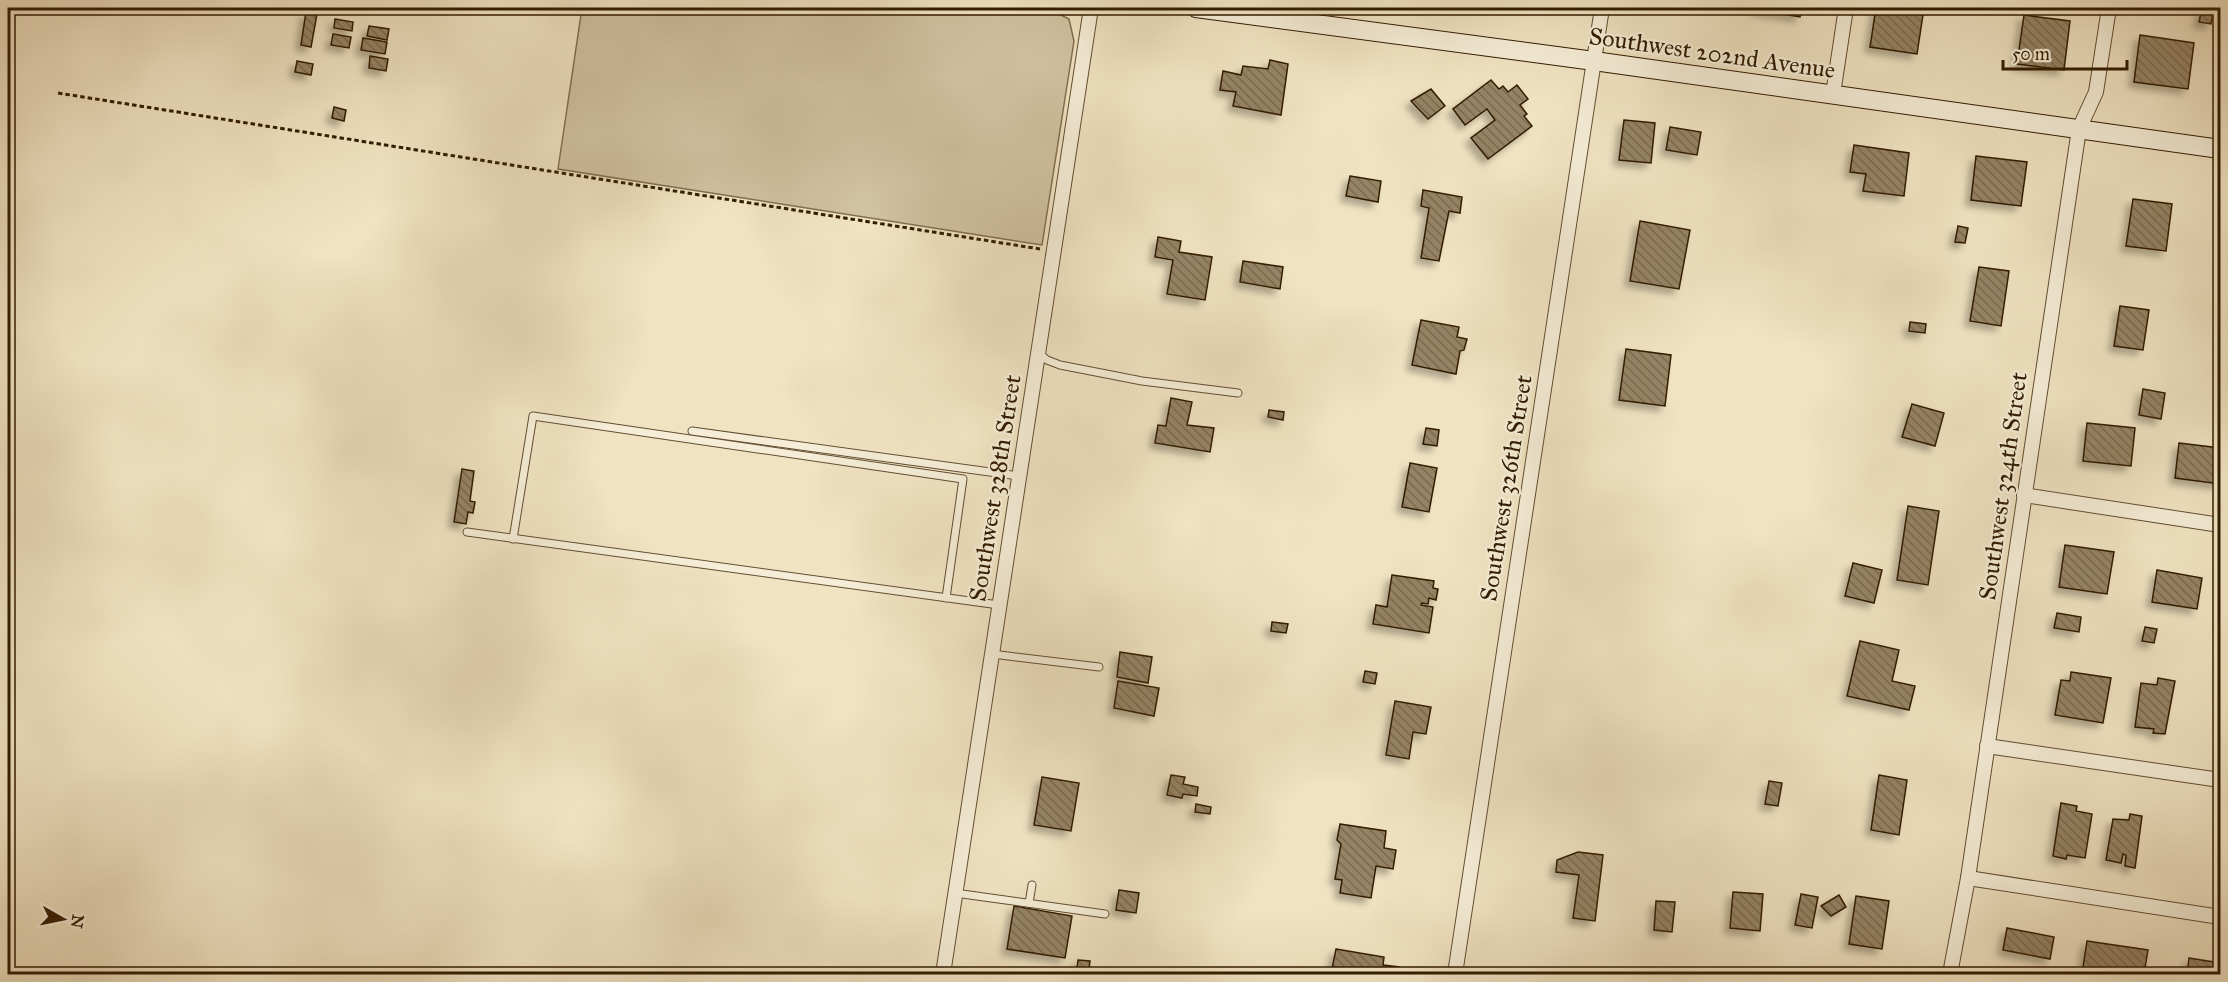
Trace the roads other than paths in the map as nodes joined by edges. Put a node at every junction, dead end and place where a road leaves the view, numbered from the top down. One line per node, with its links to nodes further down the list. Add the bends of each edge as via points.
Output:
1 (1091, 8): 10 (street, Southwest 328th Street)
2 (1196, 8): 6 (street, Southwest 202nd Avenue)
3 (1602, 8): 6 (street, Southwest 326th Street)
4 (1846, 8): 7 (street)
5 (2109, 8): 8 (street, Southwest 324th Street, via 2096,92)
6 (1594, 61): 7 (street, Southwest 202nd Avenue); 31 (street, Southwest 326th Street)
7 (1833, 94): 8 (street, Southwest 202nd Avenue)
8 (2079, 129): 9 (street, Southwest 202nd Avenue); 14 (street, Southwest 324th Street)
9 (2220, 149)
10 (1038, 352): 11 (lane, via 1060,365 1142,381); 13 (street, Southwest 328th Street)
11 (1238, 393)
12 (692, 431): 13 (lane)
13 (1019, 476): 19 (street, Southwest 328th Street)
14 (2024, 495): 15 (street); 22 (street, Southwest 324th Street)
15 (2220, 525)
16 (467, 532): 17 (lane)
17 (513, 539): 18 (lane); 18 (lane, via 533,416 666,434 963,479)
18 (946, 598): 19 (lane)
19 (999, 605): 20 (street, Southwest 328th Street)
20 (992, 654): 21 (lane); 26 (street, Southwest 328th Street)
21 (1099, 667)
22 (1987, 746): 23 (street); 24 (street, Southwest 324th Street)
23 (2220, 780)
24 (1968, 878): 29 (street); 32 (street, Southwest 324th Street)
25 (1032, 885): 27 (lane)
26 (955, 893): 27 (lane); 30 (street, Southwest 328th Street)
27 (1029, 903): 28 (lane)
28 (1105, 914)
29 (2220, 917)
30 (943, 975)
31 (1455, 975)
32 (1950, 975)

